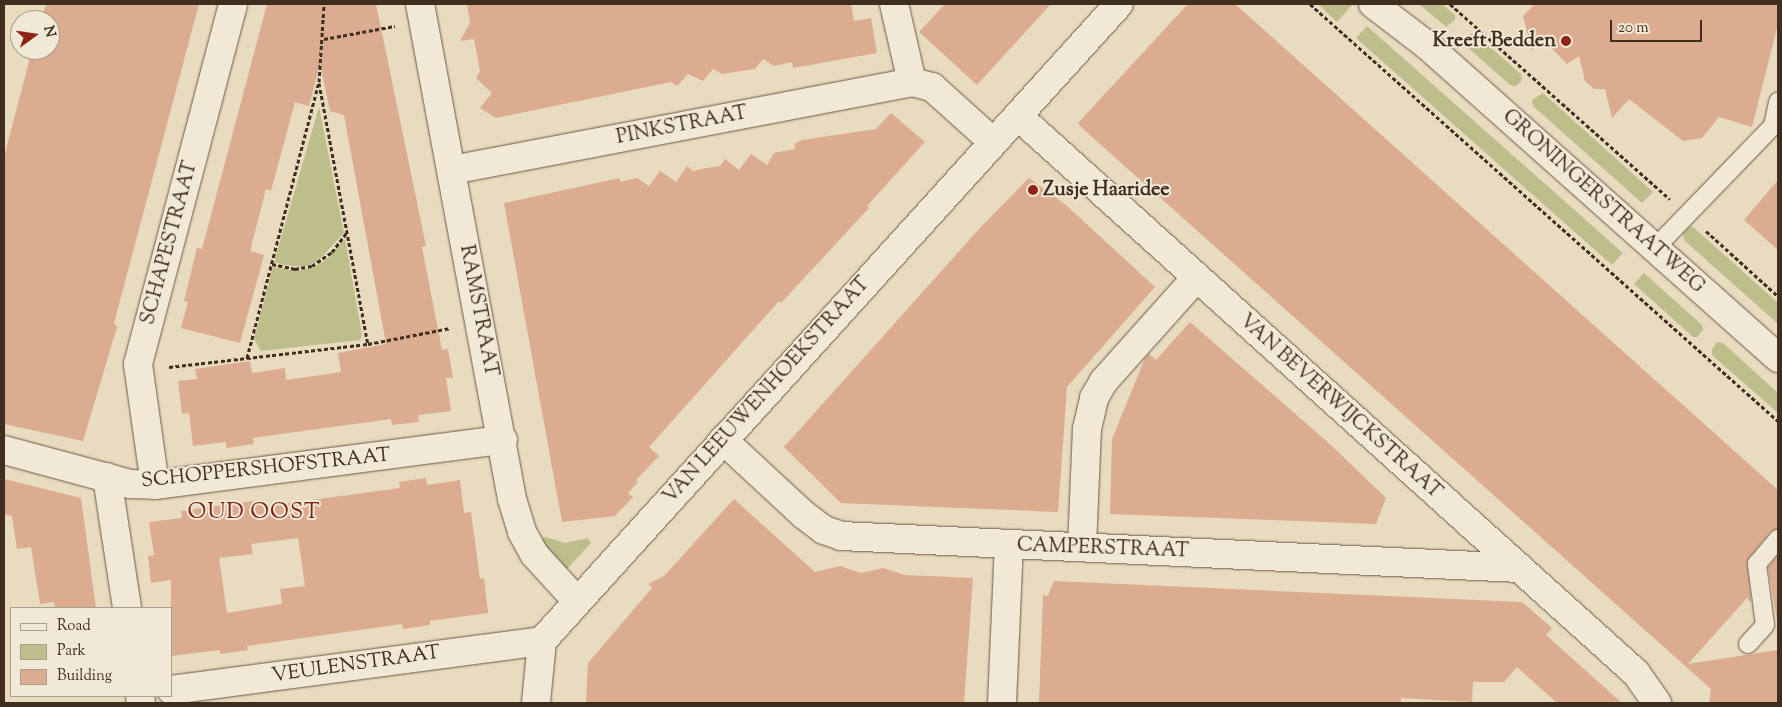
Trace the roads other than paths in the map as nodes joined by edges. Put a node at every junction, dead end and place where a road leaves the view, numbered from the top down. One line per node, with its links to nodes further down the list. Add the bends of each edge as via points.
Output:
1 (233, 4): 20 (street, SCHAPESTRAAT, via 138,364)
2 (894, 4): 8 (street)
3 (1119, 4): 10 (street, VAN LEEUWENHOEKSTRAAT)
4 (1373, 4): 7 (street, GRONINGERSTRAATWEG)
5 (1388, 4): 7 (street, GRONINGERSTRAATWEG)
6 (422, 12): 12 (street, RAMSTRAAT)
7 (1428, 46): 13 (street, GRONINGERSTRAATWEG)
8 (912, 82): 11 (street, via 932,87); 12 (street, PINKSTRAAT)
9 (1778, 102): 13 (lane, via 1773,126)
10 (1018, 116): 11 (street, VAN LEEUWENHOEKSTRAAT); 14 (street, VAN BEVERWIJCKSTRAAT)
11 (993, 142): 17 (street, VAN LEEUWENHOEKSTRAAT)
12 (452, 170): 16 (street, RAMSTRAAT)
13 (1655, 248): 15 (street, GRONINGERSTRAATWEG)
14 (1196, 278): 23 (street, via 1104,381 1094,398 1087,429); 24 (street, VAN BEVERWIJCKSTRAAT)
15 (1778, 358)
16 (503, 440): 20 (street, SCHOPPERSHOFSTRAAT); 25 (street, RAMSTRAAT, via 522,532 534,554)
17 (722, 440): 22 (street, CAMPERSTRAAT, via 824,530 841,536); 25 (street, VAN LEEUWENHOEKSTRAAT)
18 (4, 450): 19 (street, SCHOPPERSHOFSTRAAT)
19 (107, 477): 20 (street, SCHOPPERSHOFSTRAAT, via 130,484); 26 (street)
20 (155, 485)
21 (1778, 539): 28 (lane, via 1757,564 1765,625)
22 (1009, 545): 23 (street, CAMPERSTRAAT); 31 (street)
23 (1082, 547): 24 (street, CAMPERSTRAAT)
24 (1518, 568): 32 (street, VAN BEVERWIJCKSTRAAT, via 1636,673)
25 (576, 600): 27 (street, VAN LEEUWENHOEKSTRAAT)
26 (127, 607)
27 (542, 641): 29 (street, VEULENSTRAAT); 30 (street)
28 (1748, 644)
29 (172, 690)
30 (536, 703)
31 (1002, 703)
32 (1657, 703)

